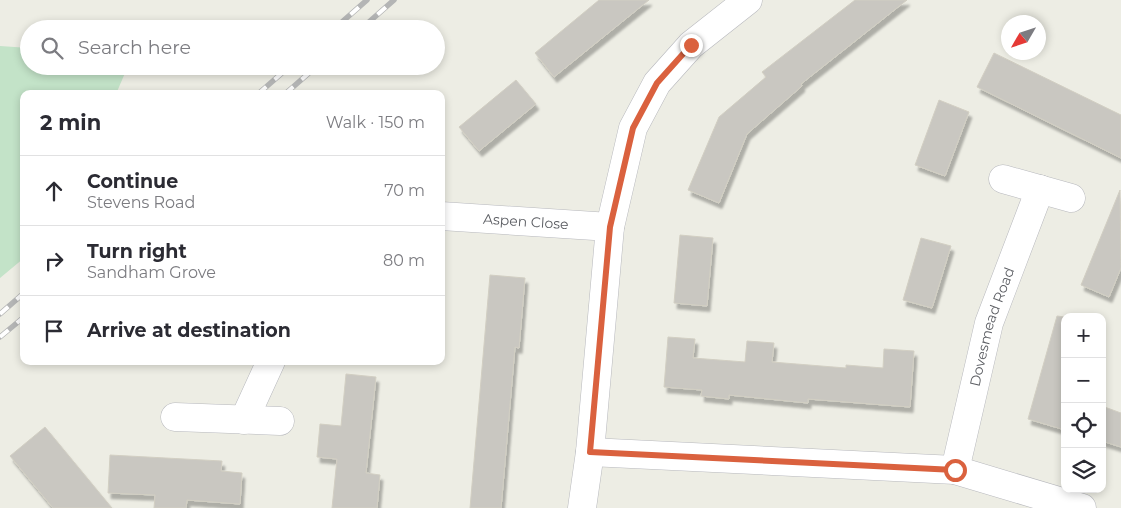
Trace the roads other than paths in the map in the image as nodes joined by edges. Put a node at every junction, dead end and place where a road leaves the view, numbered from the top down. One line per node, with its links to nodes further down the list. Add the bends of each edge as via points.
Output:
1 (748, 0): 6 (street, via 691,45 657,83 633,128)
2 (1003, 179): 3 (street)
3 (1040, 190): 4 (street); 12 (street, Dovesmead Road, via 989,323)
4 (1071, 198)
5 (445, 216): 6 (street, Aspen Close)
6 (610, 227): 11 (street)
7 (269, 365): 9 (street)
8 (175, 417): 9 (street)
9 (244, 420): 10 (street)
10 (280, 421)
11 (590, 452): 12 (street); 14 (street)
12 (955, 470): 13 (street)
13 (1012, 498): 15 (street)
14 (582, 508)
15 (1082, 508)

